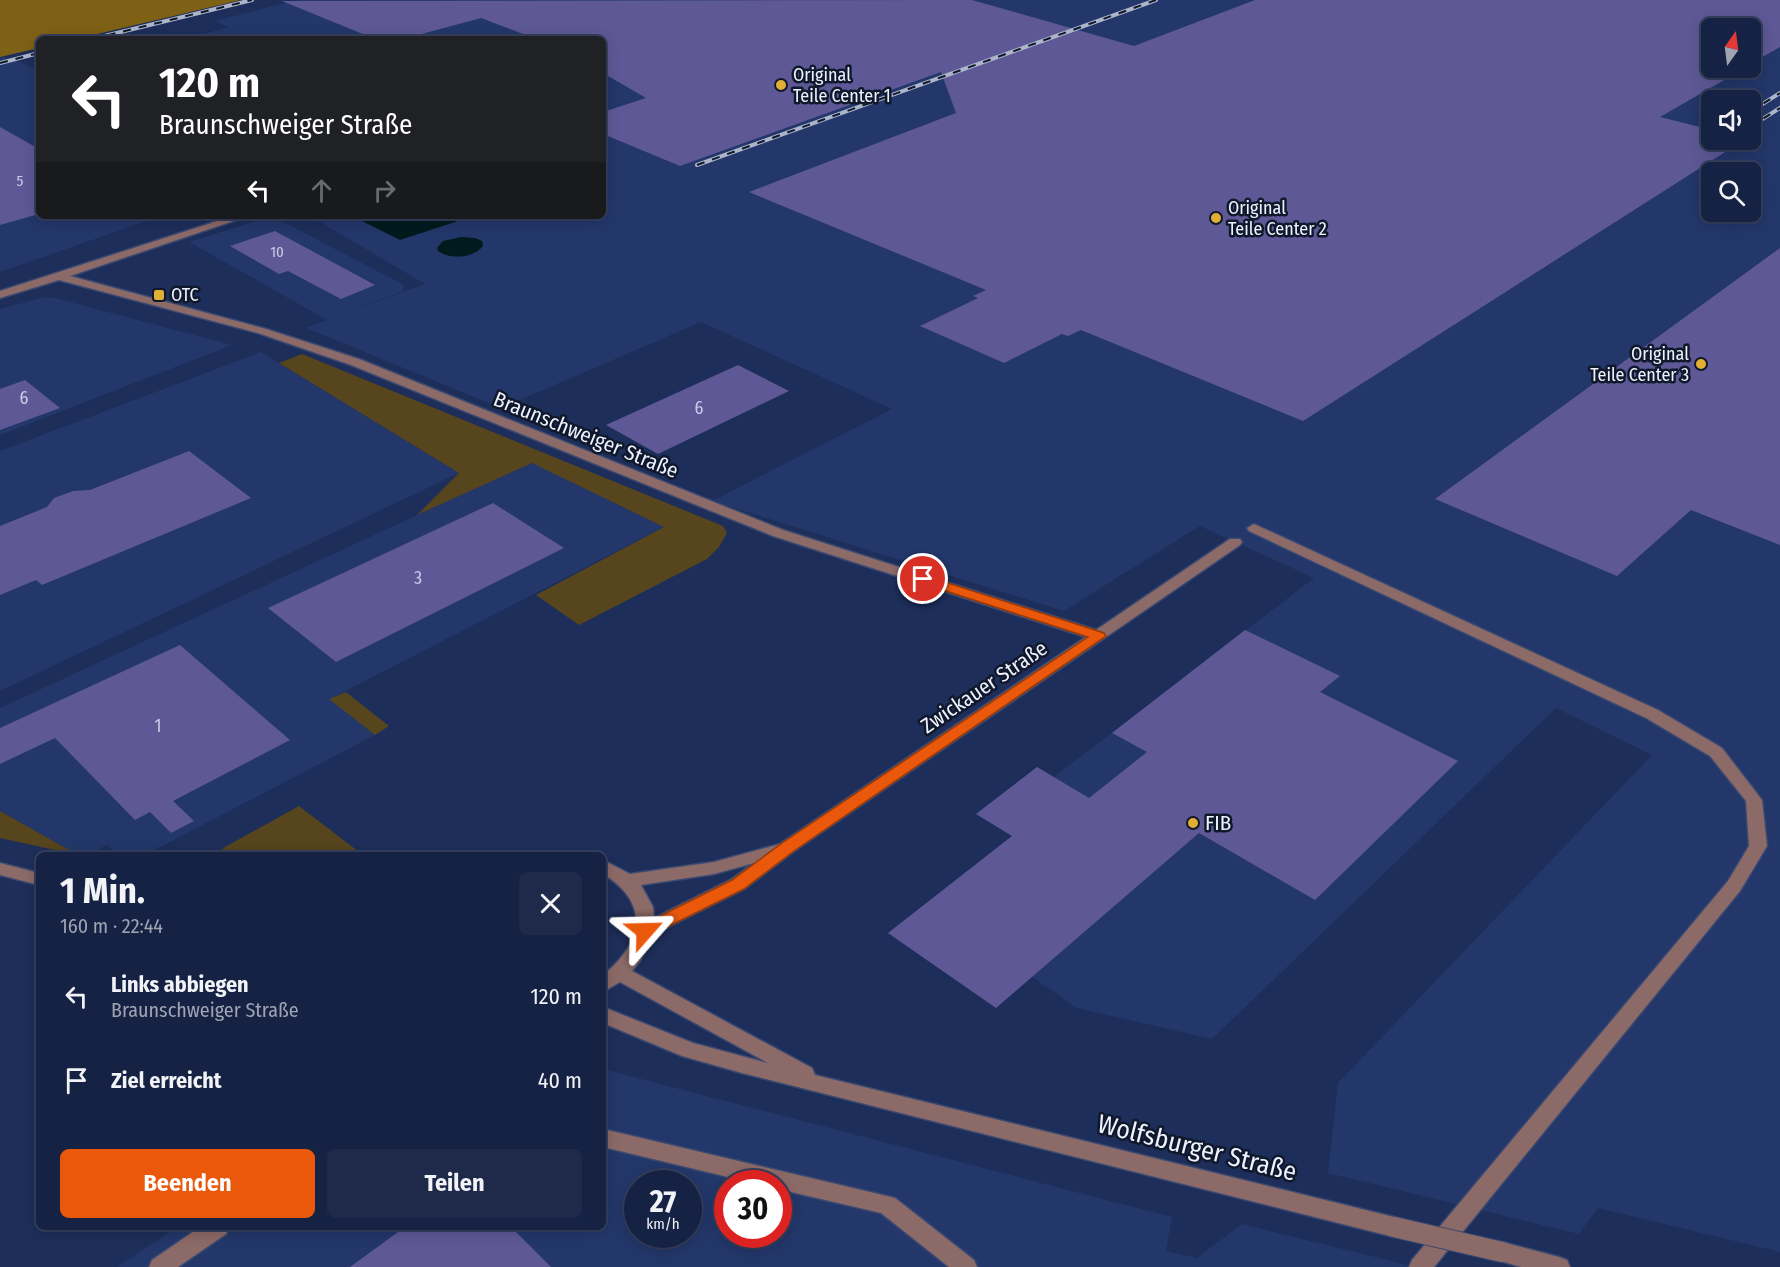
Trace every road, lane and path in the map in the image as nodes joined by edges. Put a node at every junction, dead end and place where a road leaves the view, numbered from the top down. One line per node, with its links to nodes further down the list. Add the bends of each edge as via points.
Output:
1 (234, 219): 2 (street)
2 (58, 276): 3 (street); 6 (street, Braunschweiger Straße, via 315,347 778,533)
3 (0, 295)
4 (1254, 528): 21 (street, via 1652,714 1716,752 1754,800 1758,846 1734,886)
5 (1234, 542): 6 (street, Zwickauer Straße)
6 (1099, 636): 7 (street, Zwickauer Straße)
7 (788, 847): 11 (street, Zwickauer Straße, via 714,868); 12 (street, Zwickauer Straße, via 738,884)
8 (606, 868): 11 (street)
9 (0, 869): 10 (street)
10 (36, 878)
11 (628, 881): 12 (street, via 643,903)
12 (645, 931): 13 (street, via 636,952)
13 (619, 973): 14 (street); 16 (street, Wolfsburger Straße)
14 (606, 983)
15 (606, 1016): 16 (street, Wolfsburger Straße, via 689,1050)
16 (821, 1083): 22 (street, Wolfsburger Straße, bridge)
17 (606, 1139): 20 (street, via 887,1205)
18 (215, 1230): 19 (street)
19 (160, 1267)
20 (966, 1267)
21 (1420, 1267)
22 (1559, 1267)

